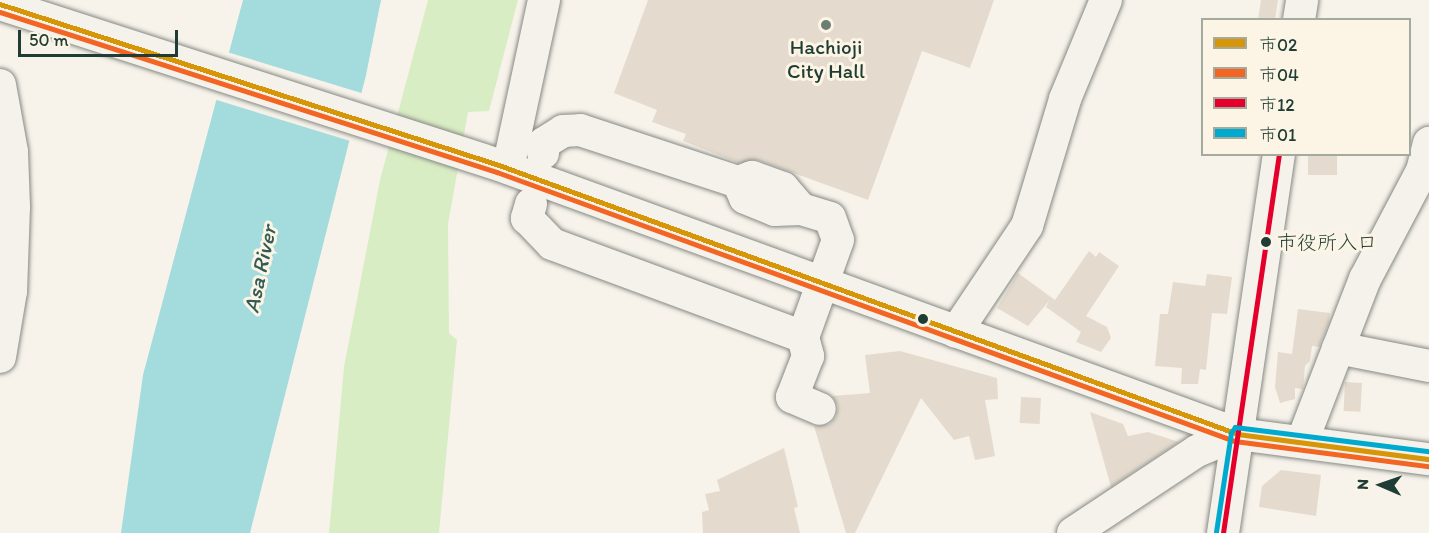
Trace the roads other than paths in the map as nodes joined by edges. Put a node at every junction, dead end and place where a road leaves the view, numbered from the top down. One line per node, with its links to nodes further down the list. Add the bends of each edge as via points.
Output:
1 (544, 0): 10 (street)
2 (1106, 0): 13 (street, via 1065,99 1027,226)
3 (1302, 0): 5 (street)
4 (4, 7): 10 (street)
5 (1299, 18)
6 (0, 85): 16 (street, via 12,152 14,207 11,291)
7 (1429, 143): 15 (street, via 1422,171 1365,279)
8 (543, 153): 12 (street, via 544,143 563,131 580,130 738,182 745,198 775,210 801,209 830,218 838,240)
9 (1279, 156): 19 (street)
10 (504, 167): 12 (street)
11 (531, 204): 14 (street, via 527,218 552,244 633,273 680,299)
12 (825, 284): 13 (street); 14 (street)
13 (956, 332): 19 (street)
14 (803, 337): 18 (street, via 808,356 792,397)
15 (1338, 348): 17 (street); 20 (street, via 1321,384)
16 (0, 357)
17 (1429, 366)
18 (820, 409)
19 (1238, 434): 20 (street); 22 (street, via 1197,451); 23 (street)
20 (1302, 442): 21 (street)
21 (1429, 459)
22 (1073, 533)
23 (1223, 533)

